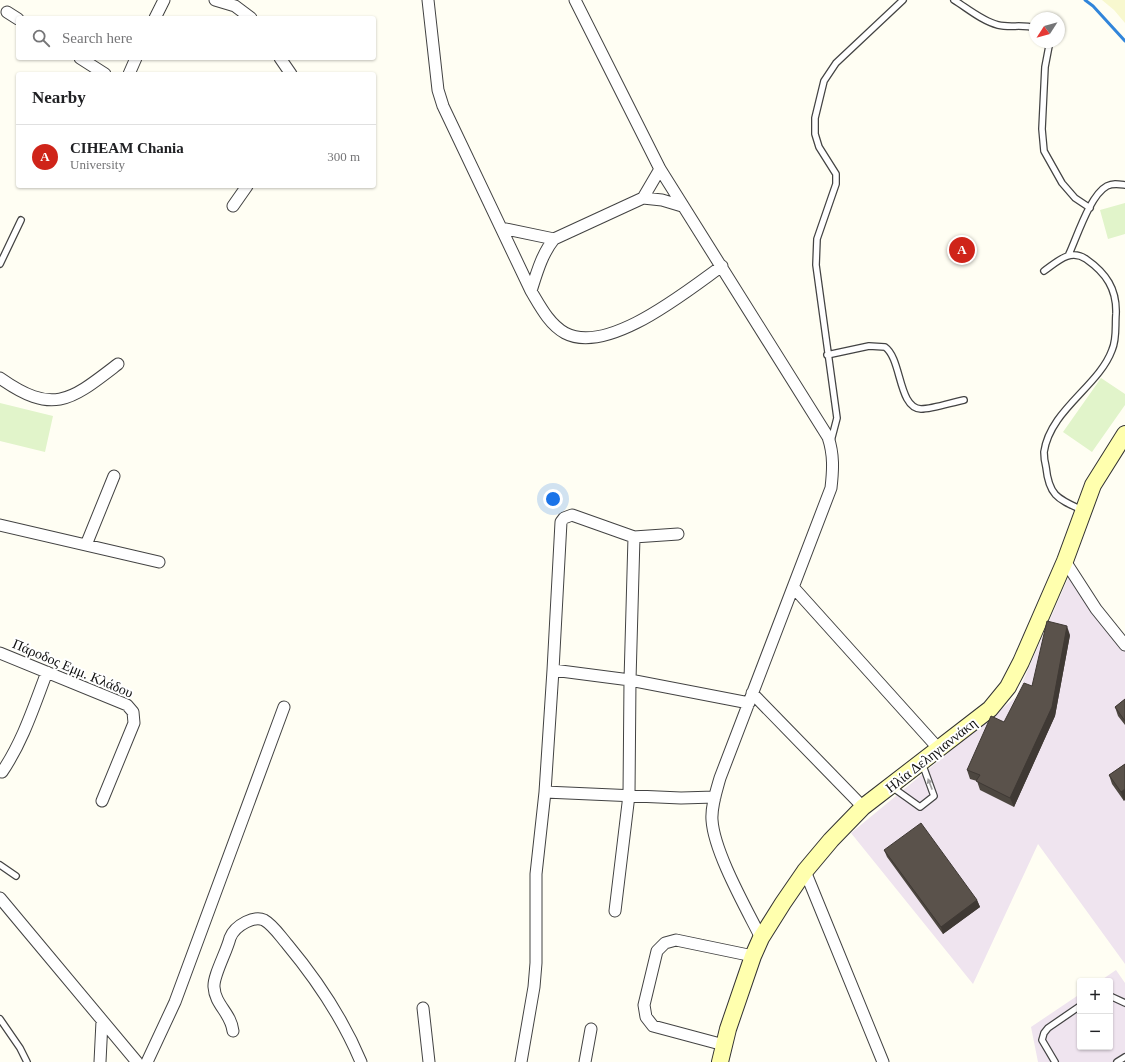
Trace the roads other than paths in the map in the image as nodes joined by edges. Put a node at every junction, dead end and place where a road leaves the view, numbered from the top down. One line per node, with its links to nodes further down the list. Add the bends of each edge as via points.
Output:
1 (164, 0): 8 (street)
2 (215, 0): 9 (street, via 235,6)
3 (428, 0): 27 (street, via 438,90 443,106)
4 (575, 0): 19 (street)
5 (902, 0): 34 (lane, via 836,63 824,81 815,118 815,134 819,147 836,174 836,184 817,239 816,265)
6 (954, 0): 11 (lane, via 988,22)
7 (7, 12): 10 (street)
8 (157, 16)
9 (248, 16)
10 (16, 18)
11 (1029, 26)
12 (1049, 48): 25 (lane, via 1045,67 1042,129 1044,151 1062,183 1075,198)
13 (83, 60): 16 (street)
14 (135, 60): 17 (street)
15 (281, 60): 18 (street)
16 (102, 72)
17 (130, 72)
18 (290, 72)
19 (660, 168): 22 (street); 24 (street)
20 (1125, 185): 25 (lane, via 1116,183 1107,186 1099,192)
21 (246, 188): 23 (street)
22 (643, 198): 24 (street); 28 (street)
23 (233, 206)
24 (682, 206): 31 (street)
25 (1090, 208): 29 (lane)
26 (21, 220): 30 (lane)
27 (501, 228): 28 (street); 33 (street)
28 (554, 239): 33 (street, via 538,266)
29 (1069, 254): 32 (lane); 41 (lane, via 1083,257 1105,275 1111,284 1116,309 1115,340 1110,355 1060,417 1051,432 1044,453 1048,483 1052,491 1062,501)
30 (0, 264)
31 (722, 266): 33 (street, via 658,312 598,337 580,338 565,333 544,315); 39 (street, via 828,437)
32 (1044, 271)
33 (531, 291)
34 (827, 355): 37 (lane, via 869,346 885,347 893,356 908,401 914,406 921,409); 39 (lane, via 837,418)
35 (118, 364): 36 (street, via 81,392 61,399 44,400 28,396)
36 (0, 378)
37 (964, 400)
38 (1125, 434): 41 (street, Ηλία Δεληγιαννάκη, via 1093,485)
39 (830, 445): 48 (street, via 834,468 831,488)
40 (114, 476): 45 (street)
41 (1083, 510): 46 (street, Ηλία Δεληγιαννάκη)
42 (0, 525): 45 (street)
43 (678, 534): 44 (street)
44 (634, 537): 51 (street, via 572,515 561,522); 53 (street)
45 (86, 545): 47 (street)
46 (1065, 561): 49 (street, via 1096,609); 56 (street, Ηλία Δεληγιαννάκη, via 1008,687 990,709)
47 (159, 562)
48 (794, 588): 54 (street); 56 (street)
49 (1125, 645)
50 (0, 653): 52 (street, Πάροδος Εμμ. Κλάδου)
51 (553, 670): 53 (street); 60 (street)
52 (47, 672): 58 (street, via 24,731); 63 (street, Πάροδος Εμμ. Κλάδου, via 127,705 134,712 134,723)
53 (630, 680): 54 (street); 61 (street)
54 (750, 698): 62 (street); 64 (street)
55 (284, 707): 85 (street, via 175,1002)
56 (938, 748): 57 (street, Ηλία Δεληγιαννάκη)
57 (921, 761): 59 (street, Ηλία Δεληγιαννάκη); 59 (lane, one-way to 57, via 920,807 934,796)
58 (2, 772)
59 (890, 786): 64 (street, Ηλία Δεληγιαννάκη)
60 (545, 792): 61 (street); 88 (street, via 536,874 534,987)
61 (630, 795): 62 (street); 69 (street)
62 (715, 797): 70 (street, via 711,819 714,833 725,863)
63 (102, 801)
64 (863, 807): 66 (street, Ηλία Δεληγιαννάκη)
65 (0, 865): 67 (lane)
66 (805, 871): 70 (street, Ηλία Δεληγιαννάκη); 91 (street)
67 (16, 876)
68 (0, 898): 77 (street)
69 (615, 911)
70 (761, 938): 71 (street, Ηλία Δεληγιαννάκη)
71 (753, 956): 80 (street, Ηλία Δεληγιαννάκη); 80 (street, via 676,940 665,943 657,951 644,1005 646,1018 653,1026)
72 (1113, 997): 73 (lane)
73 (1125, 1003)
74 (423, 1008): 87 (street)
75 (1077, 1008): 92 (lane, via 1044,1033 1042,1040)
76 (0, 1019): 82 (lane)
77 (102, 1021): 83 (street); 84 (street)
78 (592, 1029): 89 (street)
79 (233, 1030): 86 (street, via 230,1019 215,997 214,985 232,932 247,921 263,919 295,953 329,1000)
80 (724, 1045): 90 (street, Ηλία Δεληγιαννάκη)
81 (1125, 1057): 93 (lane)
82 (27, 1062)
83 (100, 1062)
84 (137, 1062)
85 (147, 1062)
86 (362, 1062)
87 (429, 1062)
88 (521, 1062)
89 (585, 1062)
90 (720, 1062)
91 (883, 1062)
92 (1055, 1062)
93 (1117, 1062)

